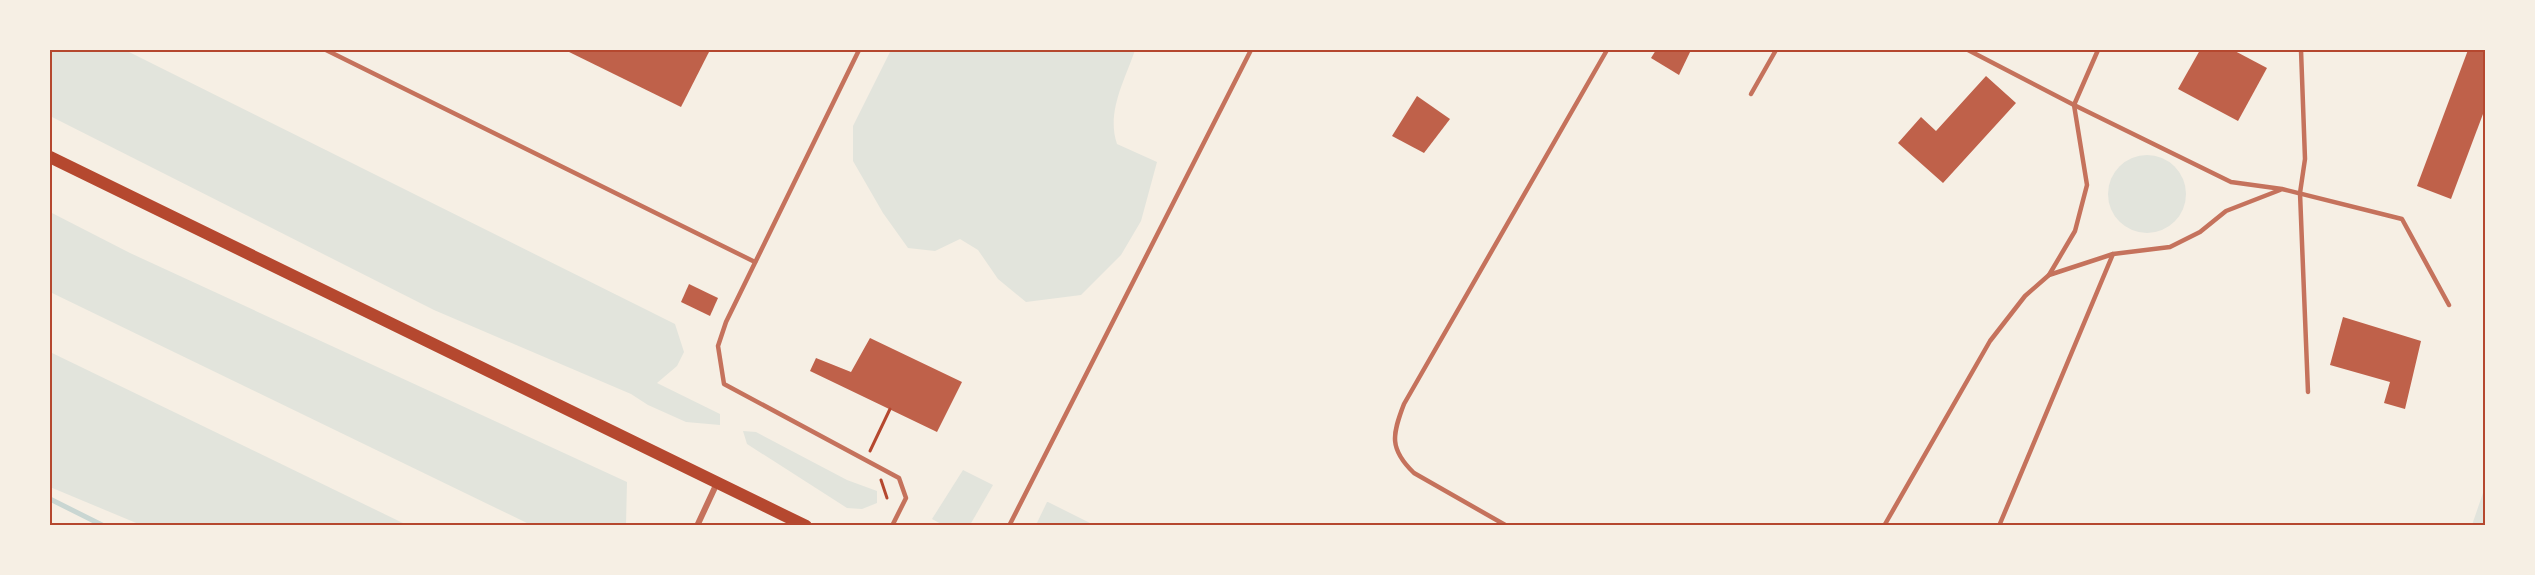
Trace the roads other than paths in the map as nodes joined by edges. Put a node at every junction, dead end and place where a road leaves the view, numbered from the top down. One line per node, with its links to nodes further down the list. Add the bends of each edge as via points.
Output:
1 (326, 50): 15 (lane)
2 (859, 50): 15 (lane)
3 (1251, 50): 23 (lane)
4 (1607, 50): 24 (lane, via 1410,394 1395,428 1395,446 1401,460 1414,473)
5 (1776, 50): 9 (lane)
6 (1968, 50): 10 (lane)
7 (2098, 50): 10 (lane)
8 (2301, 50): 13 (lane, via 2305,159)
9 (1751, 94)
10 (2074, 105): 12 (lane, via 2231,182); 16 (lane, via 2087,185 2075,231)
11 (50, 156): 19 (main road)
12 (2282, 189): 13 (lane); 14 (lane, via 2226,211 2199,232 2170,247)
13 (2300, 193): 17 (lane, via 2402,219); 18 (lane)
14 (2113, 254): 16 (lane); 26 (lane)
15 (755, 262): 22 (lane, via 718,346 724,384 899,478 906,498)
16 (2049, 275): 25 (lane, via 2025,296 1990,341)
17 (2449, 305)
18 (2308, 392)
19 (717, 482): 20 (street); 21 (main road)
20 (697, 525)
21 (806, 525)
22 (892, 525)
23 (1009, 525)
24 (1507, 525)
25 (1884, 525)
26 (1999, 525)

